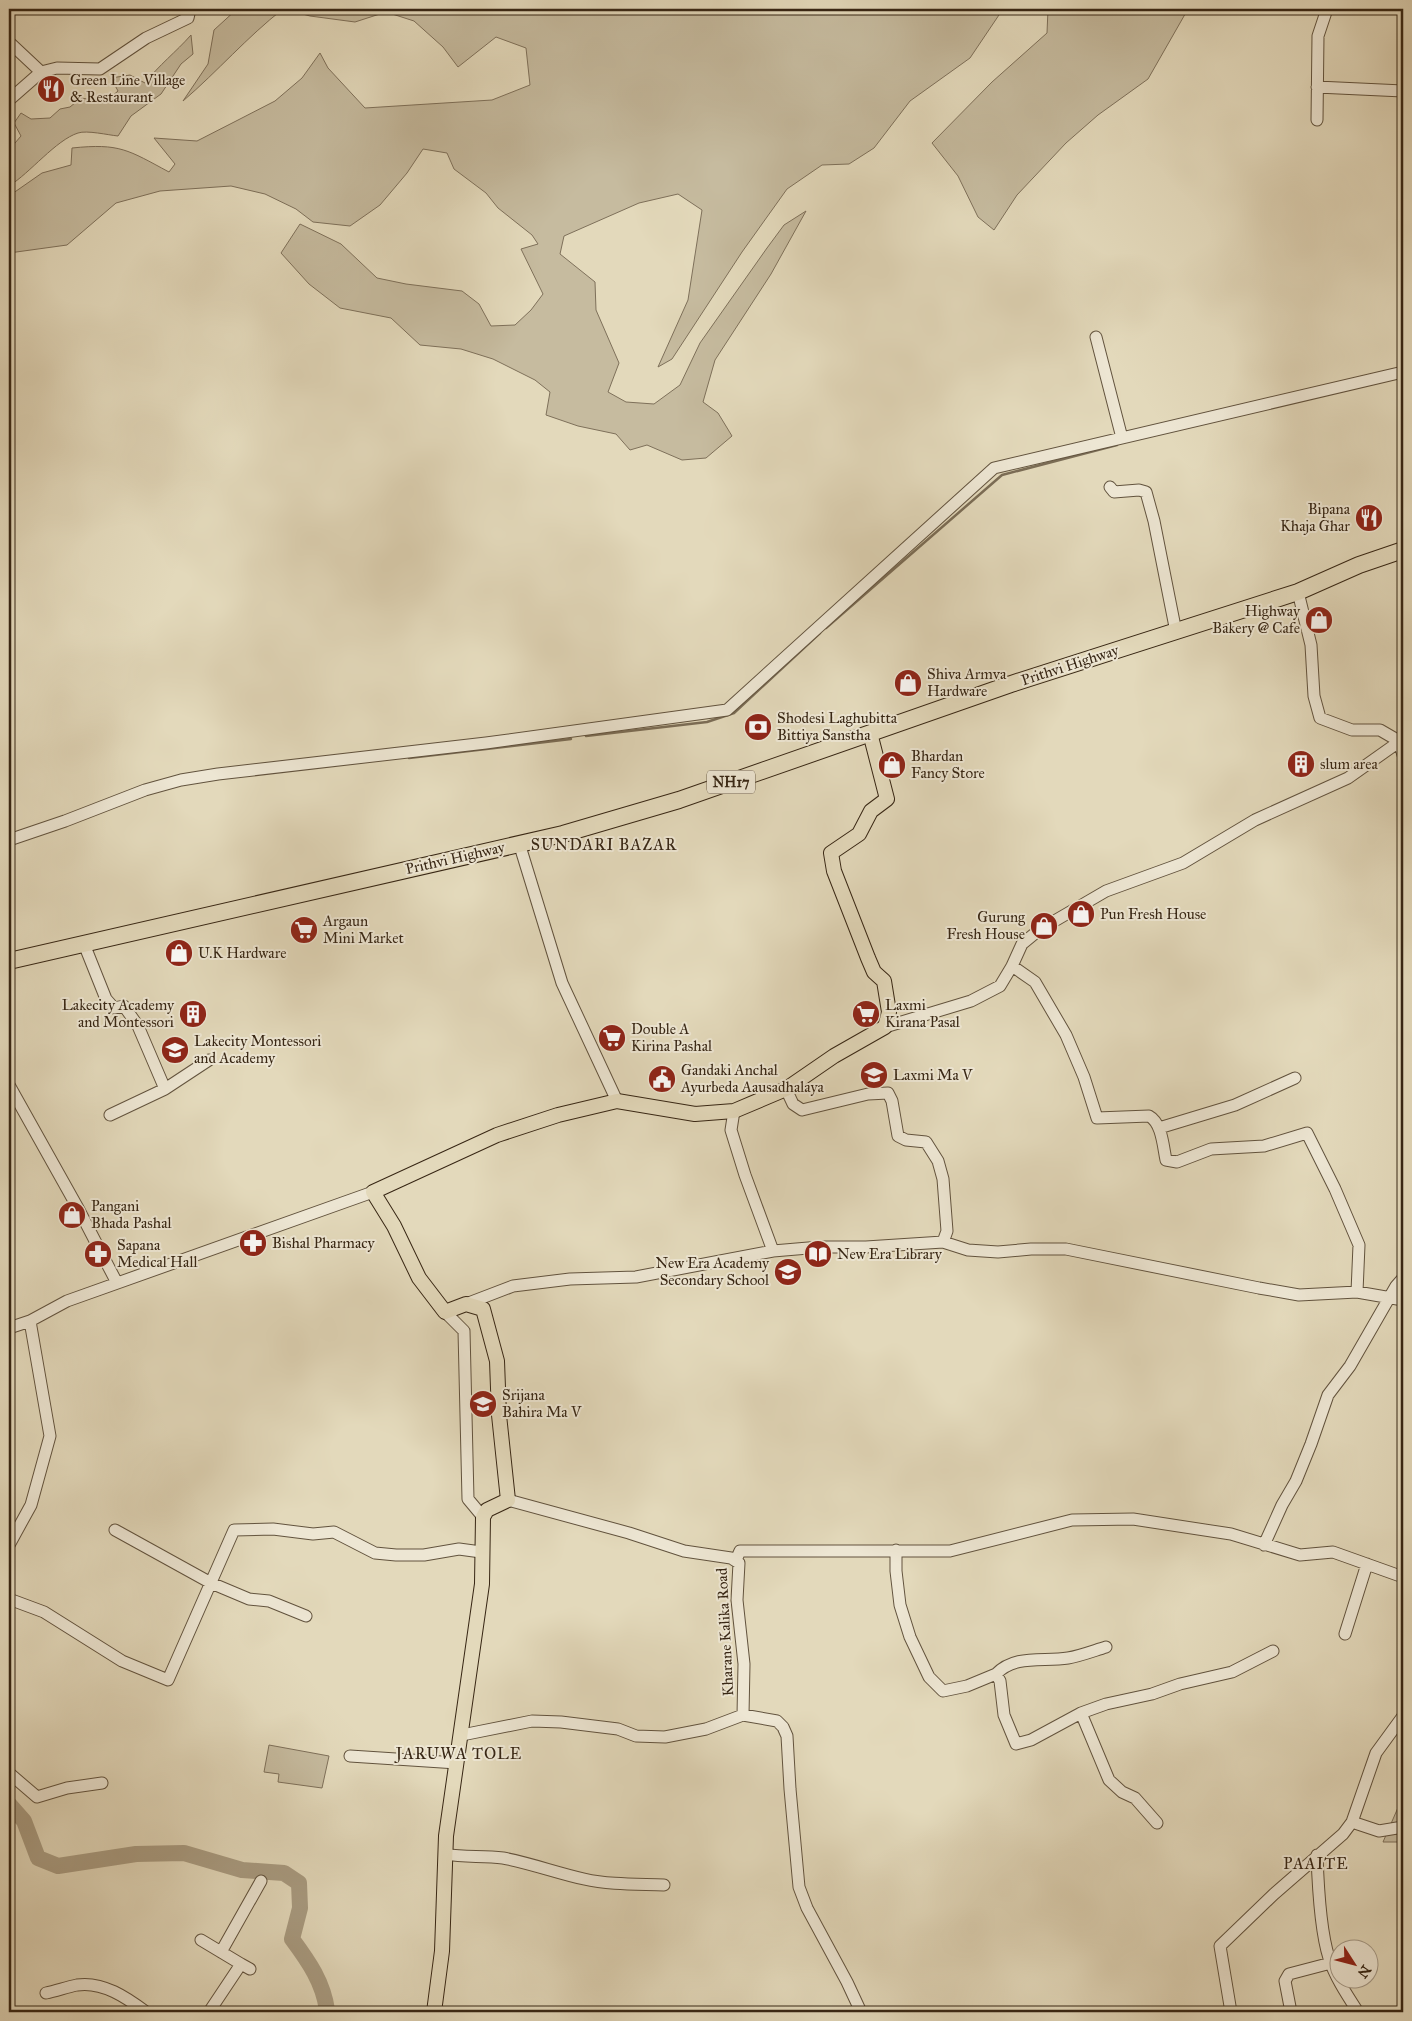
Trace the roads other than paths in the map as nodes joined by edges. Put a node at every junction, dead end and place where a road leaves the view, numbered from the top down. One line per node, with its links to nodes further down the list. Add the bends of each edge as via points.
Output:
1 (190, 9): 4 (street, via 188,18 146,38 100,69 57,68)
2 (1327, 9): 5 (street, via 1318,36)
3 (9, 42): 4 (street)
4 (41, 72): 7 (street)
5 (1317, 87): 6 (street); 8 (street)
6 (1403, 91)
7 (9, 100)
8 (1317, 120)
9 (1096, 337): 11 (street)
10 (1403, 372): 11 (street)
11 (1122, 438): 19 (street, via 994,468 727,710 486,744 181,780)
12 (1110, 487): 15 (street, via 1114,492 1146,492)
13 (1403, 550): 14 (highway, Prithvi Highway / NH17)
14 (1298, 592): 15 (highway, Prithvi Highway / NH17); 17 (street, via 1311,645 1314,696 1320,718 1352,730 1380,730)
15 (1176, 632): 16 (highway, Prithvi Highway / NH17, via 1028,678)
16 (870, 733): 20 (highway, Prithvi Highway / NH17, via 679,800 563,834); 24 (main road, via 887,799 872,811 859,834 831,853 834,871 868,958 874,972 884,981 889,1012)
17 (1401, 740): 18 (street); 23 (street, via 1348,778 1255,820 1182,863 1106,891 1039,930 1022,944)
18 (1403, 755)
19 (9, 840)
20 (519, 843): 21 (highway, Prithvi Highway / NH17); 30 (street, via 562,982)
21 (84, 944): 22 (highway, Prithvi Highway / NH17); 28 (street, via 106,999 114,1008 124,1006 138,1026)
22 (9, 961)
23 (1012, 966): 24 (street, via 1000,986 970,1002); 33 (street, via 1035,982 1066,1035 1097,1118 1149,1116 1155,1119)
24 (885, 1027): 29 (main road)
25 (209, 1060): 28 (street)
26 (1295, 1078): 33 (street, via 1235,1105)
27 (9, 1085): 38 (street)
28 (165, 1088): 32 (street)
29 (786, 1089): 31 (main road); 35 (street, via 793,1104 802,1110 868,1094 888,1093 898,1136 926,1142 938,1162 946,1208 947,1230)
30 (617, 1101): 31 (main road, via 694,1114); 34 (main road, via 497,1135)
31 (734, 1111): 36 (street, via 731,1130)
32 (110, 1115)
33 (1159, 1128): 39 (street, via 1166,1160 1177,1162 1211,1149 1264,1146 1307,1133 1359,1245)
34 (373, 1192): 38 (street); 43 (main road, via 394,1226 418,1278)
35 (943, 1242): 36 (street); 39 (street, via 968,1250 998,1252 1066,1249 1299,1294)
36 (772, 1251): 42 (street, via 636,1277 513,1286)
37 (1403, 1278): 40 (street)
38 (117, 1283): 44 (street, via 67,1301)
39 (1357, 1292): 40 (street)
40 (1390, 1297): 41 (street); 50 (street, via 1350,1366 1328,1395 1312,1444)
41 (1403, 1300)
42 (466, 1304): 43 (main road); 46 (main road, via 483,1309 498,1361 499,1415)
43 (444, 1312): 47 (street, via 464,1331 468,1499)
44 (30, 1321): 45 (street); 49 (street, via 50,1436 31,1505)
45 (9, 1328)
46 (508, 1500): 47 (main road, via 487,1510); 53 (street, Kharane Kalika Road, via 684,1551)
47 (483, 1517): 52 (main road)
48 (115, 1530): 56 (street)
49 (9, 1545)
50 (1264, 1545): 51 (street, via 1231,1534 1133,1519 1072,1520 950,1551); 54 (street, via 1300,1555 1333,1552)
51 (896, 1550): 53 (street, via 740,1551); 62 (street, via 900,1605 910,1637 929,1677 943,1691 967,1686)
52 (481, 1552): 56 (street, via 459,1549 424,1555 389,1555 375,1553 334,1532 234,1530); 66 (main road, via 482,1584)
53 (736, 1560): 64 (street, Kharane Kalika Road, via 740,1569 737,1614 744,1664)
54 (1367, 1564): 55 (street); 59 (street)
55 (1403, 1577)
56 (211, 1583): 57 (street, via 168,1680 122,1661 44,1612); 58 (street)
57 (9, 1599)
58 (306, 1616)
59 (1345, 1634)
60 (1106, 1647): 62 (street, via 1068,1658 1016,1662)
61 (1273, 1651): 63 (street, via 1232,1672)
62 (996, 1674): 63 (street, via 1000,1681 1004,1715 1016,1744)
63 (1081, 1713): 72 (street, via 1109,1780 1135,1798)
64 (742, 1715): 66 (street, via 706,1729 665,1737 532,1721); 87 (street, Kharane Kalika Road, via 777,1721 787,1736 799,1887 806,1908)
65 (1403, 1716): 71 (street, via 1376,1753)
66 (462, 1735): 68 (main road)
67 (350, 1756): 68 (street)
68 (457, 1762): 74 (main road)
69 (9, 1773): 70 (street, via 37,1796)
70 (102, 1783)
71 (1352, 1822): 73 (street, via 1378,1831); 75 (street, via 1337,1840)
72 (1157, 1824)
73 (1400, 1829)
74 (446, 1854): 77 (street, via 504,1858 608,1883); 86 (main road, via 442,1951)
75 (1317, 1855): 80 (street); 88 (street, via 1220,1946)
76 (261, 1881): 79 (street)
77 (664, 1885)
78 (201, 1940): 79 (street)
79 (221, 1952): 85 (street, via 246,1966)
80 (1330, 1958)
81 (1330, 1963): 89 (street, via 1289,1974 1285,1981)
82 (1343, 1988): 90 (street)
83 (46, 1993): 84 (street, via 79,1985 101,1987)
84 (146, 2012)
85 (209, 2012)
86 (434, 2012)
87 (861, 2012)
88 (1231, 2012)
89 (1291, 2012)
90 (1358, 2012)

